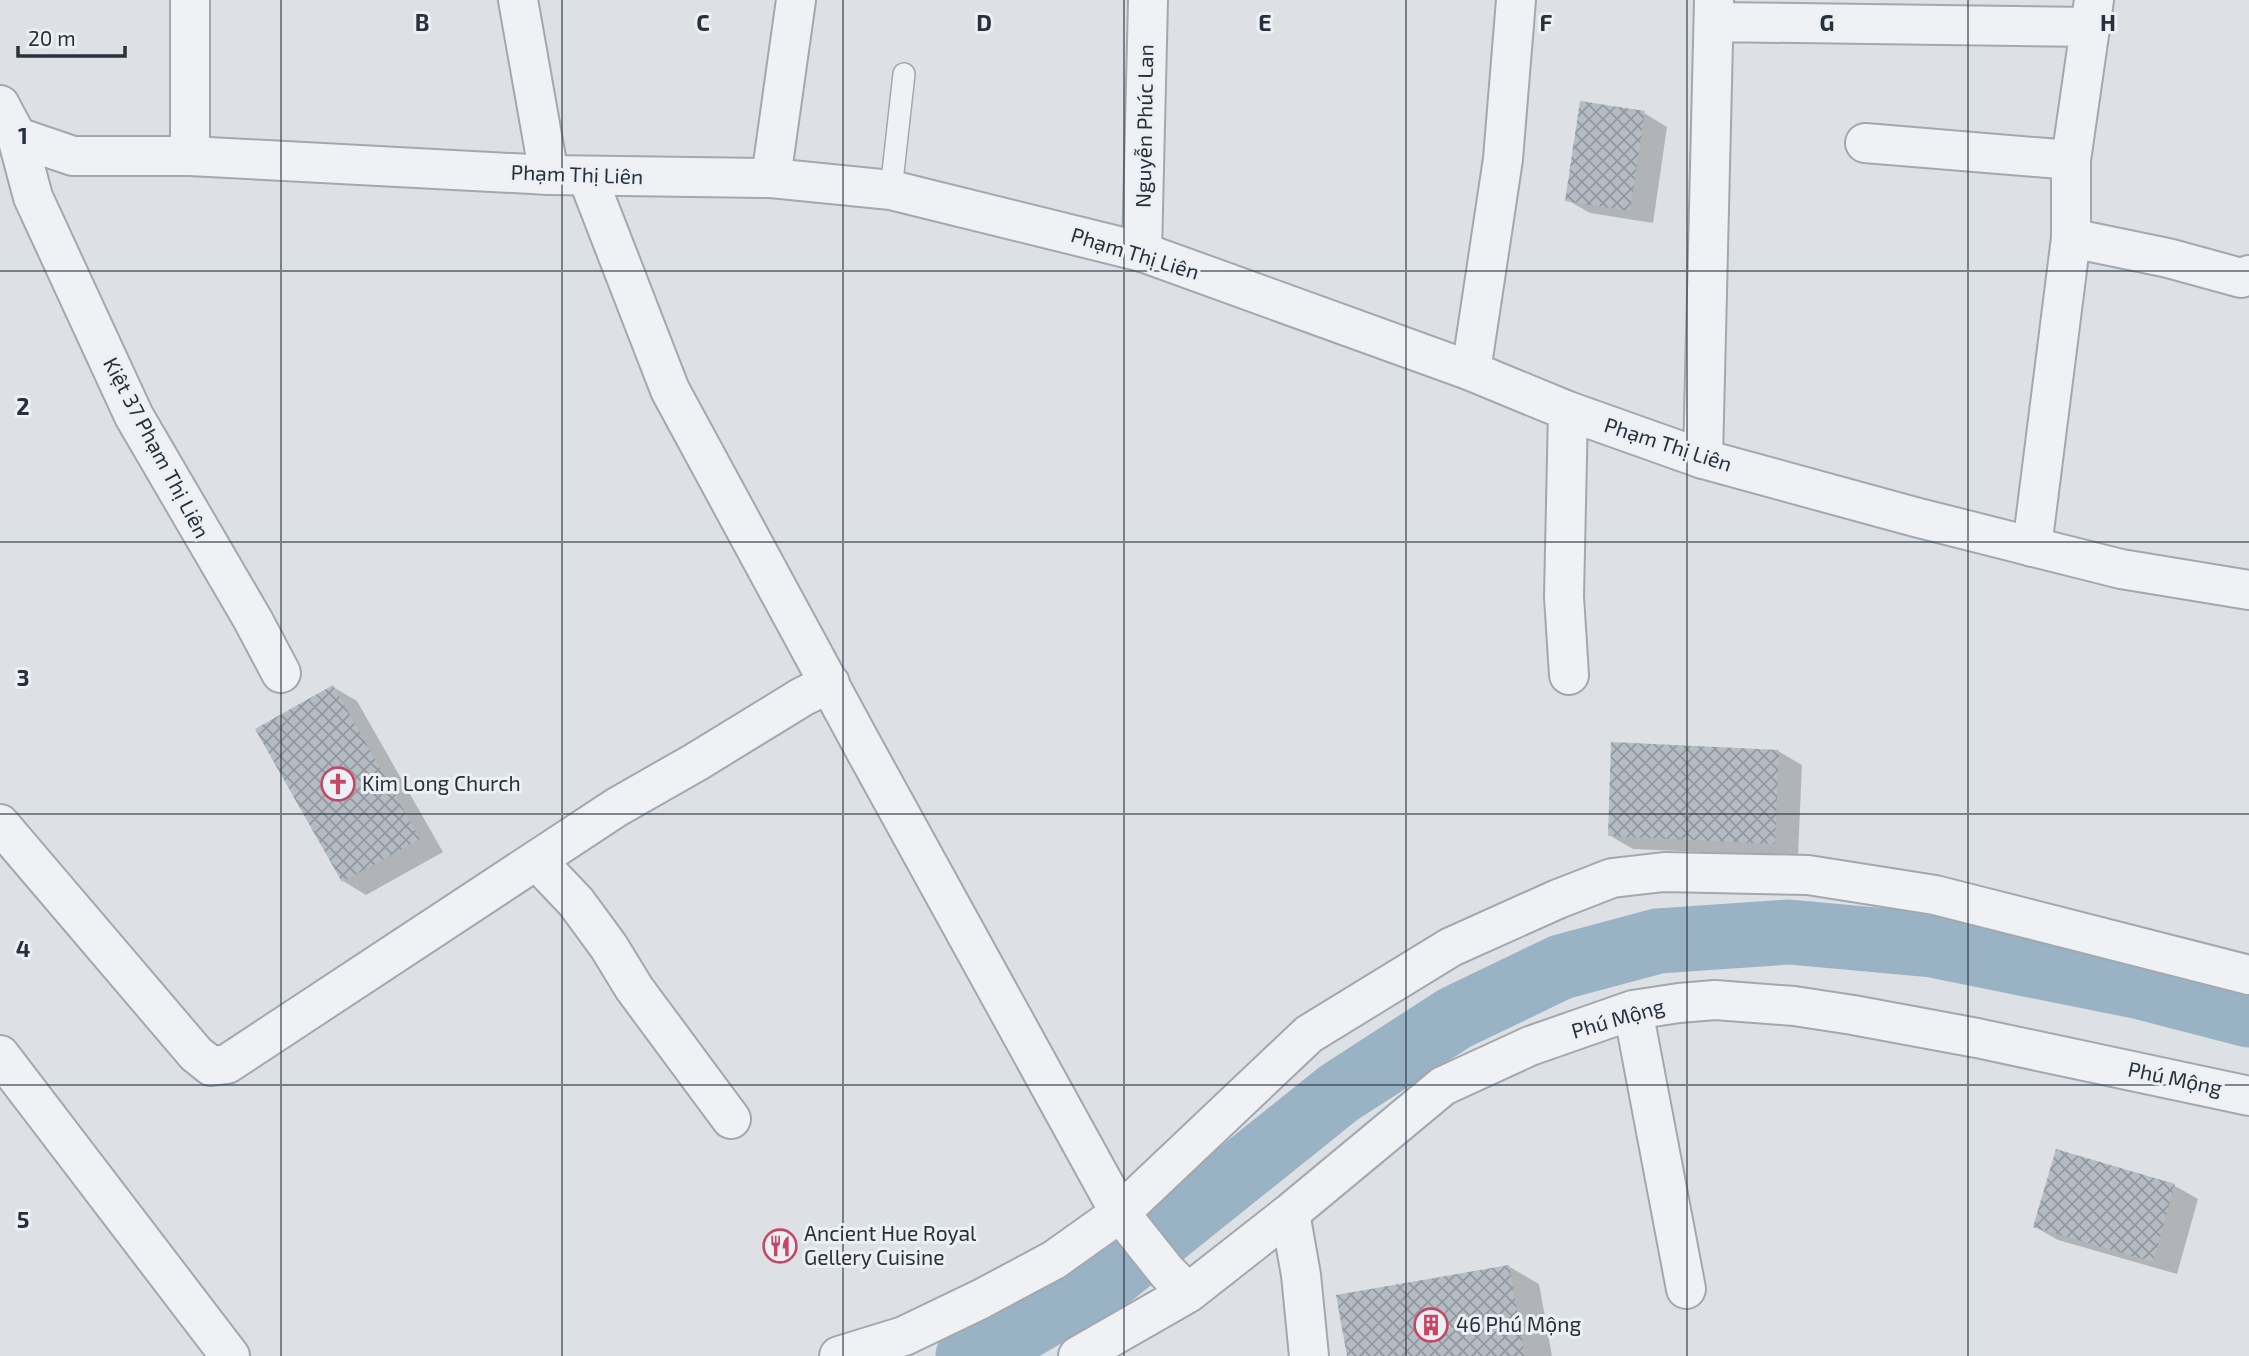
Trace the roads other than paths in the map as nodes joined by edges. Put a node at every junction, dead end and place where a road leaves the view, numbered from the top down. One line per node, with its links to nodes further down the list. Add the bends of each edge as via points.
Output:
1 (190, 0): 11 (street)
2 (518, 0): 14 (street)
3 (796, 0): 16 (street)
4 (1148, 0): 19 (street, Nguyễn Phúc Lan)
5 (1508, 1): 21 (street, via 1503,159)
6 (1714, 11): 7 (street); 23 (street)
7 (2093, 14): 12 (street)
8 (904, 74): 17 (lane)
9 (9, 121): 11 (street, Phạm Thị Liên, via 73,156); 13 (street); 26 (street, Kiệt 37 Phạm Thị Liên, via 33,197 134,416)
10 (1865, 143): 12 (street)
11 (190, 156): 14 (street, Phạm Thị Liên)
12 (2071, 160): 18 (street)
13 (0, 174)
14 (549, 175): 15 (street, Phạm Thị Liên)
15 (587, 176): 16 (street, Phạm Thị Liên); 28 (street, via 670,390)
16 (771, 178): 17 (street, Phạm Thị Liên)
17 (891, 190): 19 (street, Phạm Thị Liên)
18 (2071, 238): 20 (street, via 2241,278); 24 (street)
19 (1142, 252): 21 (street, Phạm Thị Liên)
20 (2249, 275)
21 (1471, 371): 22 (street, Phạm Thị Liên)
22 (1567, 411): 23 (street, Phạm Thị Liên); 27 (street, via 1564,597)
23 (1703, 459): 24 (street, Phạm Thị Liên)
24 (2032, 547): 25 (street, Phạm Thị Liên, via 2121,569)
25 (2249, 590)
26 (281, 673)
27 (1569, 675)
28 (830, 683): 30 (street, via 617,807); 37 (street)
29 (0, 824): 30 (street, via 211,1066 227,1064)
30 (537, 861): 35 (street, via 576,902)
31 (2249, 975): 37 (street, via 1936,895 1808,875 1664,872 1612,878 1451,947 1309,1034)
32 (1633, 1010): 34 (street, Phú Mộng, via 1715,1000 1794,1006); 36 (street, Phú Mộng, via 1530,1046 1443,1086); 39 (street)
33 (0, 1055): 40 (street)
34 (2249, 1096)
35 (731, 1119)
36 (1290, 1213): 38 (street, Phú Mộng); 43 (street)
37 (1127, 1222): 38 (street); 41 (street, via 904,1336)
38 (1177, 1282): 42 (street, Phú Mộng)
39 (1686, 1289)
40 (230, 1356)
41 (839, 1356)
42 (1078, 1356)
43 (1309, 1356)

